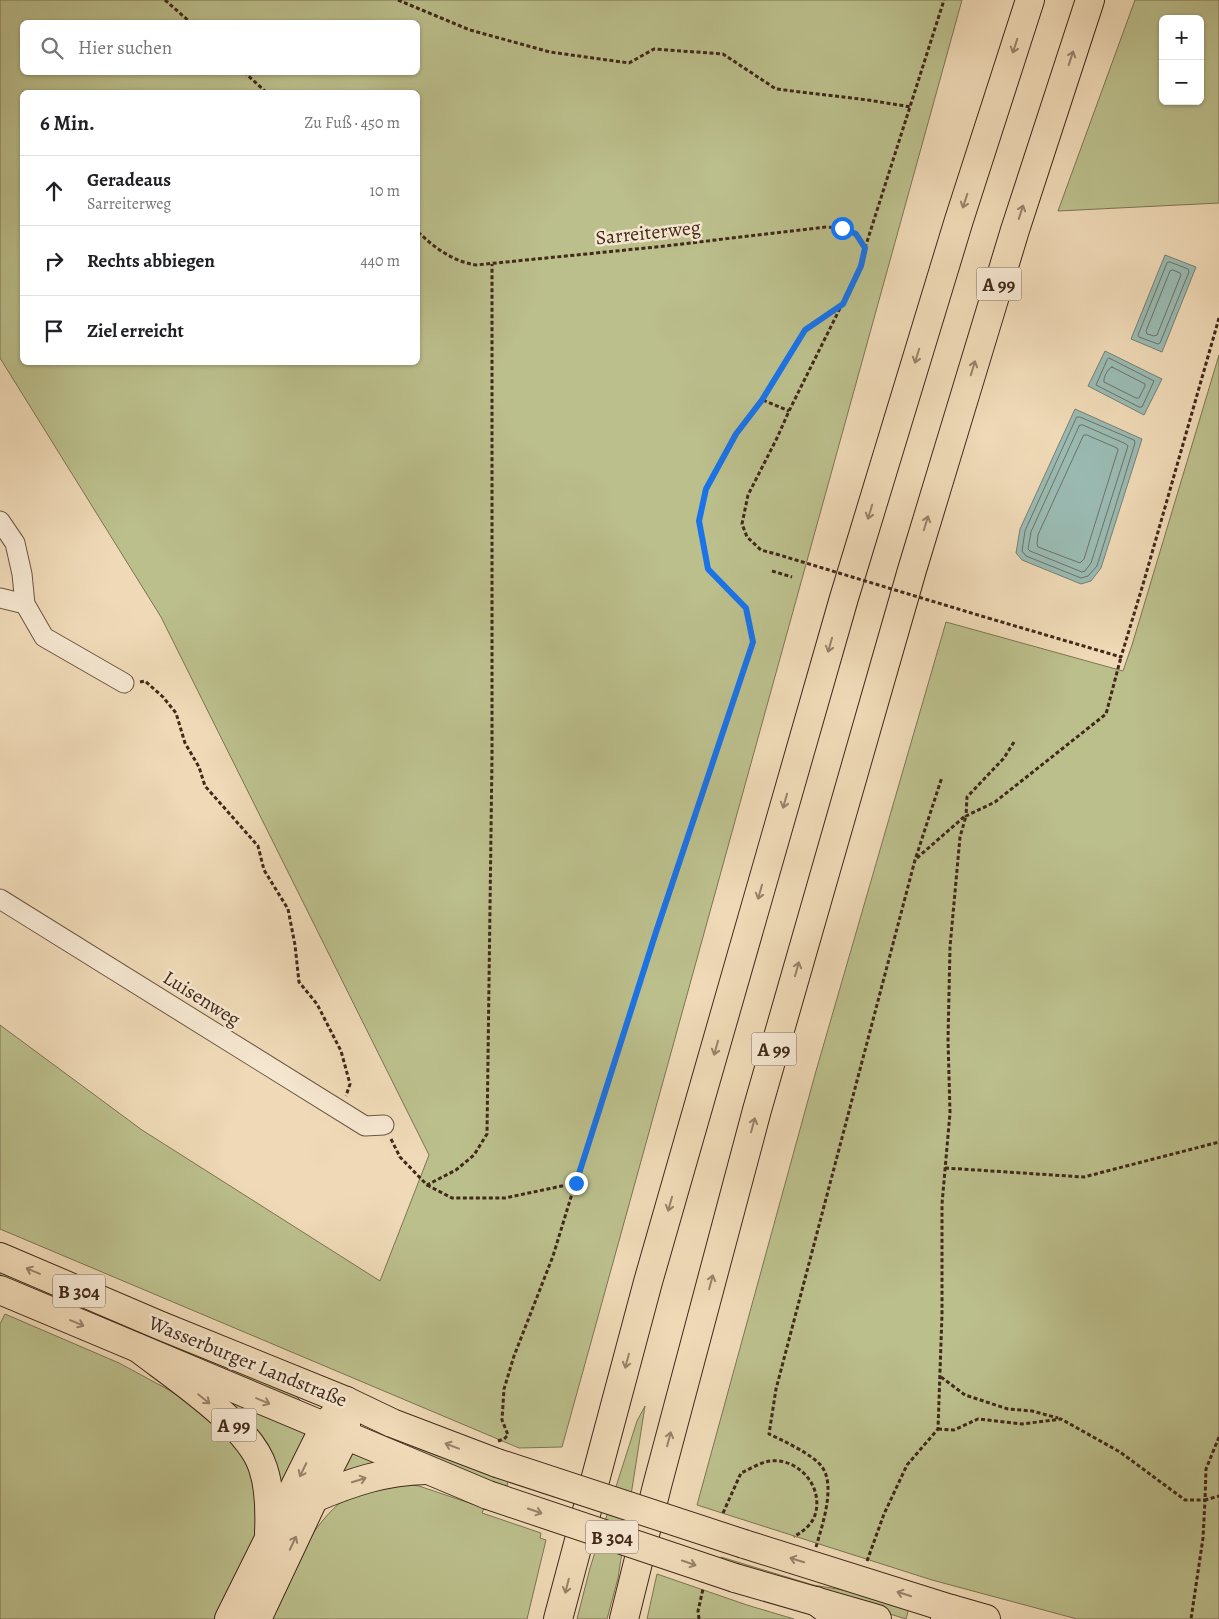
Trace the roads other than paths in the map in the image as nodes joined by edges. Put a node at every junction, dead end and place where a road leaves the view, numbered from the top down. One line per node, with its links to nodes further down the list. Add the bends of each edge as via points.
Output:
1 (1030, 0): 21 (main road, A 99, one-way to 21, via 844,598 648,1282)
2 (1090, 0): 22 (main road, A 99, one-way to 2, via 757,1110 907,588 1015,230)
3 (0, 520): 5 (street, via 15,543)
4 (0, 598): 5 (street)
5 (24, 604): 6 (street, via 44,637)
6 (124, 683)
7 (0, 899): 8 (street, Luisenweg, via 365,1126)
8 (384, 1125)
9 (0, 1257): 12 (main road, Wasserburger Landstraße / B 304, one-way to 9)
10 (0, 1290): 11 (main road, Wasserburger Landstraße / B 304, one-way to 11)
11 (138, 1348): 13 (main road, Wasserburger Landstraße / B 304, one-way to 13); 16 (main road, A 99, one-way to 16, via 229,1419 248,1440 263,1467 270,1504)
12 (346, 1401): 13 (main road, A 99); 18 (main road, Wasserburger Landstraße / B 304, one-way to 12, bridge, via 497,1453 392,1422)
13 (335, 1431): 14 (main road, Wasserburger Landstraße / B 304); 15 (main road); 16 (main road, A 99, one-way to 16)
14 (426, 1470): 15 (main road, one-way to 14, via 377,1475); 17 (main road, Wasserburger Landstraße / B 304, one-way to 17, bridge, via 488,1495 735,1578)
15 (314, 1498): 20 (main road, one-way to 15)
16 (269, 1538): 19 (main road, A 99)
17 (816, 1601): 23 (main road); 24 (main road, B 304)
18 (949, 1616): 25 (main road, B 304)
19 (229, 1619)
20 (257, 1619)
21 (558, 1619)
22 (624, 1619)
23 (839, 1619)
24 (877, 1619)
25 (986, 1619)

